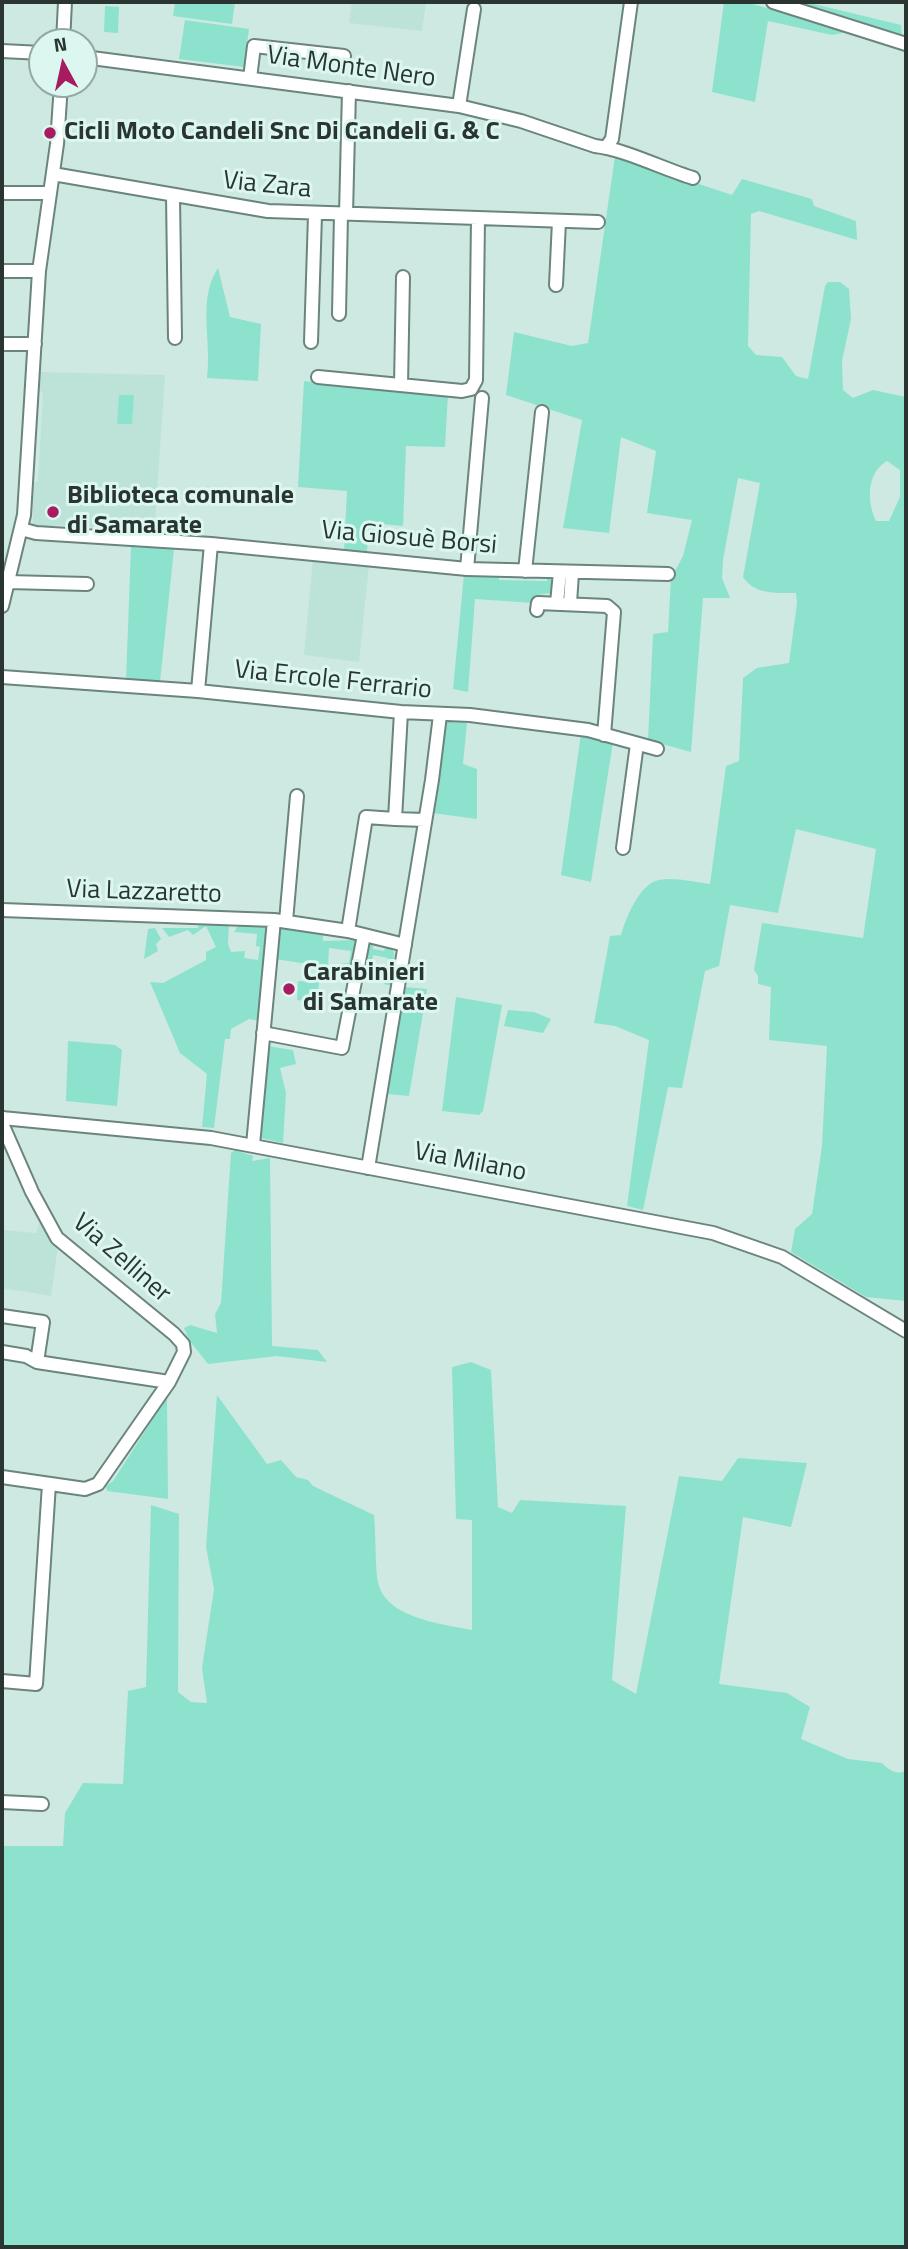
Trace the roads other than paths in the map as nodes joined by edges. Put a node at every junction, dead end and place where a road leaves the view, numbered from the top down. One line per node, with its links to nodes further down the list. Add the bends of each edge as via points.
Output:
1 (65, 2): 5 (street)
2 (631, 2): 15 (street, via 612,139)
3 (773, 2): 6 (street)
4 (474, 9): 14 (street)
5 (64, 28)
6 (906, 44)
7 (2, 51): 8 (street)
8 (28, 52)
9 (344, 56): 11 (street, via 254,46)
10 (98, 59): 11 (street, Via Monte Nero)
11 (250, 78): 12 (street, Via Monte Nero)
12 (349, 91): 14 (street, Via Monte Nero); 21 (street)
13 (60, 98): 16 (street)
14 (459, 106): 15 (street, Via Monte Nero)
15 (607, 146): 17 (street, Via Monte Nero)
16 (52, 174): 19 (street); 20 (street, Via Zara)
17 (693, 178)
18 (2, 193): 19 (street)
19 (49, 193): 27 (street)
20 (173, 196): 22 (street, Via Zara); 31 (street)
21 (344, 214): 22 (street, Via Zara); 23 (street, Via Zara); 30 (street)
22 (315, 215): 32 (street)
23 (478, 218): 24 (street, Via Zara); 36 (street, via 474,384 461,391)
24 (559, 221): 25 (street, Via Zara); 29 (street)
25 (598, 222)
26 (2, 271): 27 (street)
27 (39, 271): 34 (street)
28 (403, 277): 36 (street)
29 (556, 285)
30 (339, 314)
31 (175, 338)
32 (311, 342)
33 (2, 344): 34 (street)
34 (35, 344): 39 (street)
35 (318, 377): 36 (street)
36 (401, 385)
37 (482, 398): 41 (street)
38 (542, 412): 42 (street)
39 (22, 529): 40 (street, Via Giosuè Borsi); 46 (street)
40 (211, 544): 41 (street, Via Giosuè Borsi); 51 (street)
41 (467, 569): 42 (street, Via Giosuè Borsi)
42 (525, 571): 43 (street, Via Giosuè Borsi)
43 (566, 573): 44 (street, Via Giosuè Borsi); 47 (street)
44 (668, 574)
45 (87, 584): 46 (street)
46 (5, 585): 48 (street)
47 (563, 603): 49 (street, via 538,603); 54 (street, via 607,606 614,612)
48 (2, 606)
49 (537, 610)
50 (2, 677): 51 (street, Via Ercole Ferrario)
51 (198, 691): 52 (street, Via Ercole Ferrario)
52 (401, 712): 53 (street, Via Ercole Ferrario); 58 (street)
53 (440, 715): 54 (street, Via Ercole Ferrario, via 539,723); 59 (street)
54 (604, 735): 55 (street, Via Ercole Ferrario)
55 (638, 744): 56 (street, Via Ercole Ferrario); 60 (street)
56 (657, 749)
57 (296, 796): 62 (street)
58 (395, 819): 59 (street); 63 (street, via 366,817)
59 (425, 820): 65 (street)
60 (623, 848)
61 (2, 910): 62 (street, Via Lazzaretto)
62 (280, 921): 63 (street, Via Lazzaretto); 66 (street)
63 (348, 932): 64 (street, Via Lazzaretto)
64 (364, 935): 65 (street, Via Lazzaretto); 66 (street, via 342,1048)
65 (405, 944): 69 (street)
66 (263, 1033): 68 (street)
67 (3, 1118): 68 (street, Via Milano, via 166,1132); 74 (street, Via Zelliner, via 32,1192 57,1238 183,1344 184,1352)
68 (253, 1145): 69 (street, Via Milano)
69 (368, 1168): 71 (street, Via Milano, via 742,1241 801,1267)
70 (2, 1316): 73 (street, via 43,1322)
71 (906, 1331)
72 (2, 1352): 73 (street)
73 (37, 1362): 74 (street)
74 (169, 1382): 76 (street, via 98,1484 85,1489)
75 (2, 1477): 76 (street)
76 (49, 1484): 77 (street, via 36,1684)
77 (2, 1681)
78 (2, 1802): 79 (street)
79 (42, 1804)

